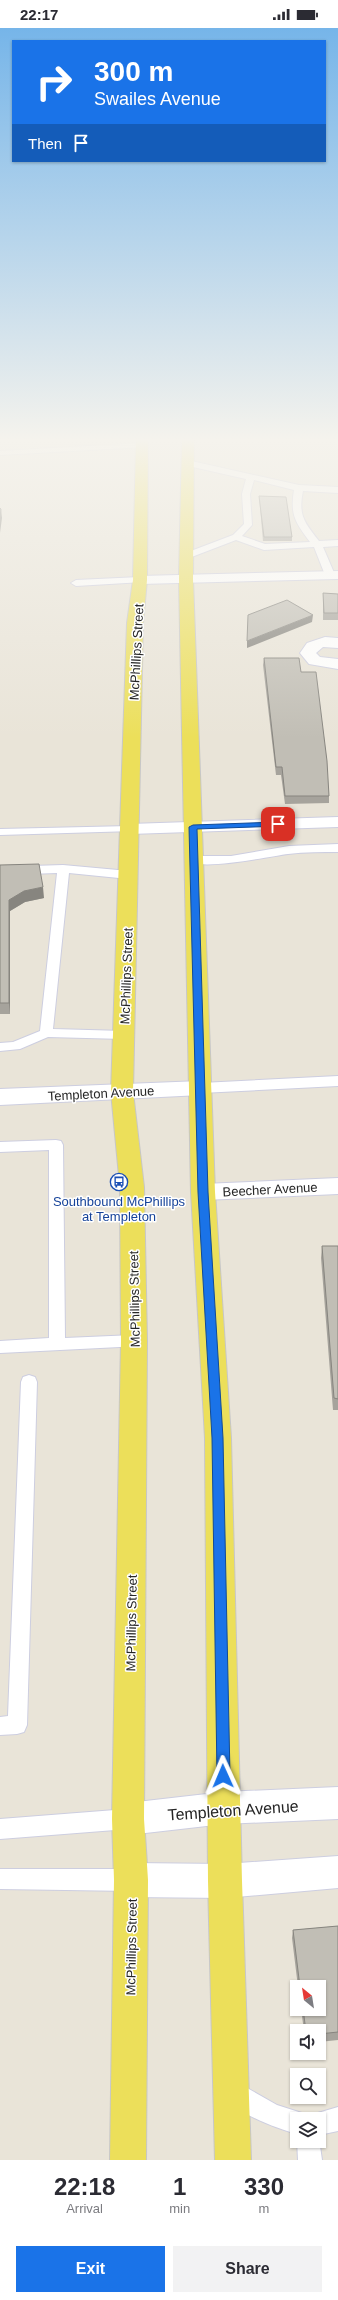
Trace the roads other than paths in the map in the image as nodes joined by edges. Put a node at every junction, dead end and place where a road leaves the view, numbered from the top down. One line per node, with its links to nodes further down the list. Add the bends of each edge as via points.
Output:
1 (141, 538): 11 (main road, McPhillips Street)
2 (186, 538): 8 (main road)
3 (232, 538): 8 (lane)
4 (240, 538): 7 (lane, via 264,547)
5 (311, 538): 7 (lane)
6 (338, 543): 7 (lane)
7 (317, 545): 9 (lane)
8 (186, 556): 10 (main road)
9 (334, 575): 10 (street)
10 (186, 579): 11 (street); 16 (main road)
11 (140, 580): 12 (lane); 17 (main road, McPhillips Street, via 135,623)
12 (76, 584)
13 (338, 643): 14 (street, via 319,643 308,653 316,661)
14 (338, 665)
15 (338, 822): 16 (street)
16 (193, 827): 17 (street); 20 (main road)
17 (130, 829): 18 (lane); 23 (main road, McPhillips Street)
18 (0, 832)
19 (338, 848): 20 (lane, via 289,850 231,860)
20 (194, 860): 28 (main road)
21 (63, 869): 22 (lane); 23 (lane); 24 (lane)
22 (0, 871)
23 (129, 875): 25 (main road, McPhillips Street)
24 (46, 1033): 25 (lane); 26 (lane, via 15,1046)
25 (124, 1035): 29 (main road, McPhillips Street)
26 (0, 1046)
27 (338, 1081): 28 (lane)
28 (202, 1088): 29 (street, Templeton Avenue); 33 (main road)
29 (122, 1092): 30 (street, Templeton Avenue); 34 (main road, McPhillips Street, via 132,1187)
30 (0, 1097)
31 (0, 1147): 35 (lane, via 56,1145)
32 (338, 1186): 33 (street, Beecher Avenue)
33 (203, 1192): 40 (main road, via 218,1438)
34 (134, 1341): 35 (lane); 41 (main road, McPhillips Street)
35 (57, 1344): 36 (lane)
36 (0, 1347)
37 (29, 1382): 38 (lane, via 17,1725)
38 (0, 1726)
39 (338, 1803): 40 (street, Templeton Avenue)
40 (224, 1808): 41 (street, Templeton Avenue); 46 (main road)
41 (128, 1819): 42 (lane); 45 (main road, McPhillips Street)
42 (0, 1829)
43 (338, 1872): 46 (street)
44 (0, 1879): 45 (lane)
45 (131, 1880): 46 (street); 52 (main road, McPhillips Street)
46 (225, 1881): 47 (main road)
47 (231, 2089): 49 (lane, via 272,2115); 53 (main road)
48 (338, 2119): 50 (lane)
49 (290, 2120)
50 (326, 2122)
51 (309, 2148): 54 (lane)
52 (128, 2160)
53 (233, 2160)
54 (310, 2160)

